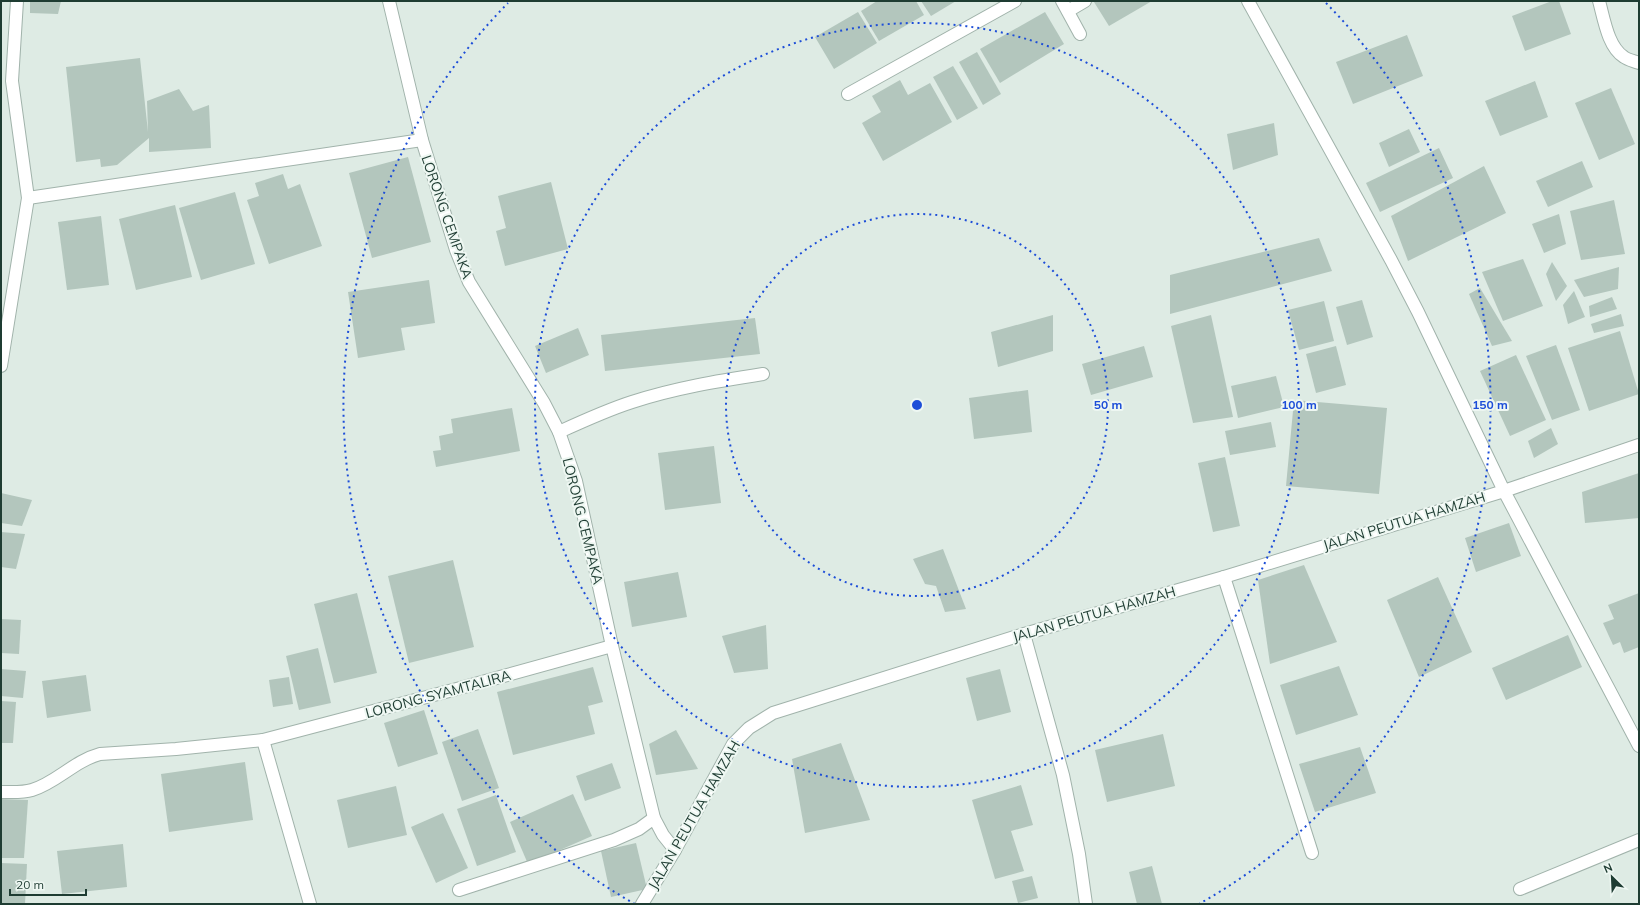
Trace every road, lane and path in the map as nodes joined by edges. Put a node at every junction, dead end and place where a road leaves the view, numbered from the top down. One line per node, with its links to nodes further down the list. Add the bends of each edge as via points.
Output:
1 (16, 1): 10 (street)
2 (389, 1): 12 (street, LORONG CEMPAKA)
3 (1015, 1): 11 (street)
4 (1085, 1): 7 (street)
5 (1248, 1): 18 (street, via 1391,260)
6 (1599, 1): 9 (street, via 1614,46 1624,57)
7 (1065, 6): 8 (street)
8 (1080, 34)
9 (1639, 63)
10 (6, 81): 13 (street)
11 (848, 94)
12 (422, 140): 13 (street); 16 (street, LORONG CEMPAKA, via 456,250 469,282 544,403)
13 (28, 198): 14 (street)
14 (1, 366)
15 (763, 374): 16 (street, via 704,382 665,392 631,402)
16 (559, 432): 21 (street, LORONG CEMPAKA, via 576,481)
17 (1639, 445): 18 (street, JALAN PEUTUA HAMZAH)
18 (1504, 490): 19 (street, JALAN PEUTUA HAMZAH); 23 (street)
19 (1224, 577): 20 (street, JALAN PEUTUA HAMZAH); 28 (street)
20 (1024, 634): 27 (street, JALAN PEUTUA HAMZAH, via 773,712 749,728 733,744); 33 (street, via 1064,775)
21 (612, 646): 22 (street, LORONG SYAMTALIRA); 25 (street, LORONG CEMPAKA)
22 (263, 740): 24 (street, LORONG SYAMTALIRA, via 100,754 90,757 32,790 20,793); 31 (street)
23 (1639, 746)
24 (1, 792)
25 (654, 818): 27 (street, LORONG CEMPAKA); 30 (street, via 639,829 614,840)
26 (1639, 840): 29 (street)
27 (675, 850): 32 (street, JALAN PEUTUA HAMZAH)
28 (1312, 853)
29 (1520, 889)
30 (459, 890)
31 (310, 904)
32 (642, 904)
33 (1086, 904)

